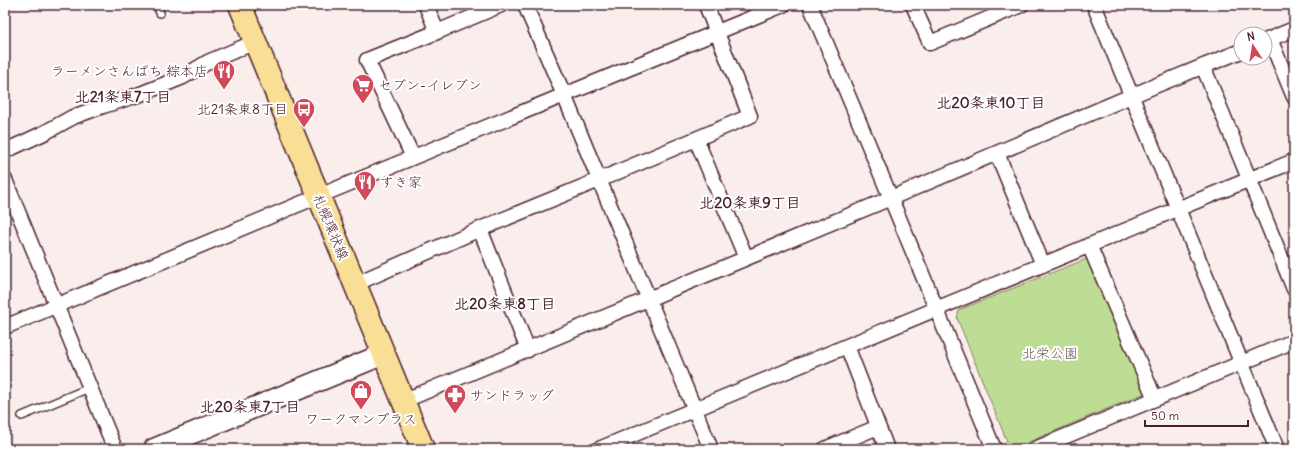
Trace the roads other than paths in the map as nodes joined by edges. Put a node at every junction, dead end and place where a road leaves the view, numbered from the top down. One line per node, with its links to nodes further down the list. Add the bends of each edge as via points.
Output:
1 (157, 5): 12 (lane)
2 (240, 5): 17 (main road, 札幌環状線)
3 (426, 5): 14 (street)
4 (501, 5): 14 (street)
5 (525, 5): 21 (street)
6 (706, 5): 15 (street)
7 (783, 5): 15 (street)
8 (810, 5): 33 (street)
9 (913, 5): 10 (street, via 930,43)
10 (1021, 5)
11 (1094, 5): 22 (street)
12 (160, 13)
13 (1294, 29): 16 (street)
14 (437, 32): 27 (street, via 367,60)
15 (717, 32): 21 (street); 24 (street, via 750,116)
16 (1273, 38)
17 (255, 42): 25 (street, via 208,62 183,77 73,117); 32 (main road, 札幌環状線)
18 (1273, 51): 23 (street)
19 (1233, 54): 20 (street)
20 (1203, 66): 22 (street); 29 (street)
21 (564, 95): 27 (street); 31 (street)
22 (1132, 96): 26 (street); 34 (street)
23 (1294, 98)
24 (696, 139): 31 (street); 37 (street)
25 (5, 151)
26 (997, 153): 33 (street); 38 (street)
27 (413, 157): 32 (street)
28 (1294, 161): 29 (street)
29 (1250, 179): 34 (street); 40 (street)
30 (5, 180): 42 (street)
31 (599, 180): 35 (street); 41 (street)
32 (318, 196): 39 (main road, 札幌環状線); 42 (street)
33 (891, 198): 37 (street); 43 (street)
34 (1178, 208): 36 (street); 49 (street)
35 (480, 229): 39 (street); 47 (street)
36 (1089, 245): 38 (street); 51 (street)
37 (746, 258): 41 (street)
38 (1044, 265): 43 (street)
39 (355, 284): 48 (main road, 札幌環状線)
40 (1294, 290)
41 (648, 299): 47 (street); 53 (street)
42 (56, 305): 44 (street); 50 (street)
43 (937, 309): 46 (street); 63 (street)
44 (5, 327)
45 (1294, 341): 49 (street)
46 (847, 346): 53 (street); 55 (street)
47 (528, 350): 52 (street)
48 (384, 354): 52 (main road, 札幌環状線); 57 (street)
49 (1242, 363): 51 (street); 65 (street)
50 (89, 388): 54 (lane); 56 (street)
51 (1155, 398): 64 (street)
52 (403, 401): 58 (main road, 札幌環状線)
53 (695, 410): 59 (street); 60 (street)
54 (22, 416)
55 (878, 427): 61 (street); 62 (street)
56 (115, 449)
57 (154, 449)
58 (423, 449)
59 (599, 449)
60 (711, 449)
61 (825, 449)
62 (887, 449)
63 (994, 449)
64 (1035, 449)
65 (1277, 449)

